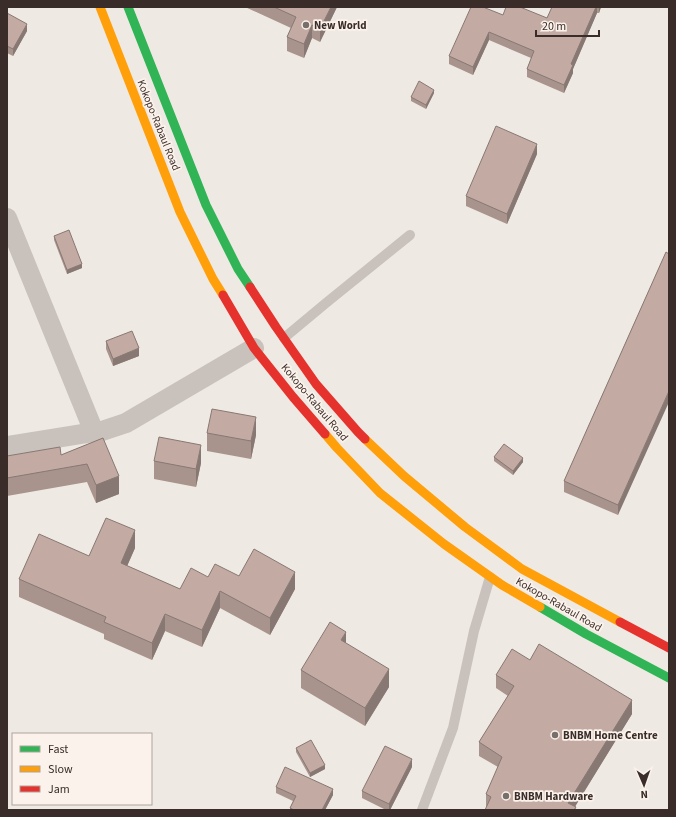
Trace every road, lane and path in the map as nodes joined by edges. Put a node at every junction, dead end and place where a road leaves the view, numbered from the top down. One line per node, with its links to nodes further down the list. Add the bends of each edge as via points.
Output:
1 (100, 7): 6 (main road, Kokopo-Rabaul Road, via 180,212 213,279)
2 (128, 7): 5 (main road, Kokopo-Rabaul Road, via 206,205 238,269)
3 (7, 218): 7 (street)
4 (410, 234): 5 (lane)
5 (284, 338): 10 (main road, Kokopo-Rabaul Road, via 316,384 358,432 404,476 465,527 522,569)
6 (254, 348): 7 (street, via 126,423); 9 (main road, Kokopo-Rabaul Road, via 293,397 380,493)
7 (94, 432): 8 (street)
8 (7, 446)
9 (490, 577): 11 (main road, Kokopo-Rabaul Road, via 586,634); 12 (lane, via 474,631 453,728)
10 (669, 648)
11 (669, 678)
12 (422, 810)

